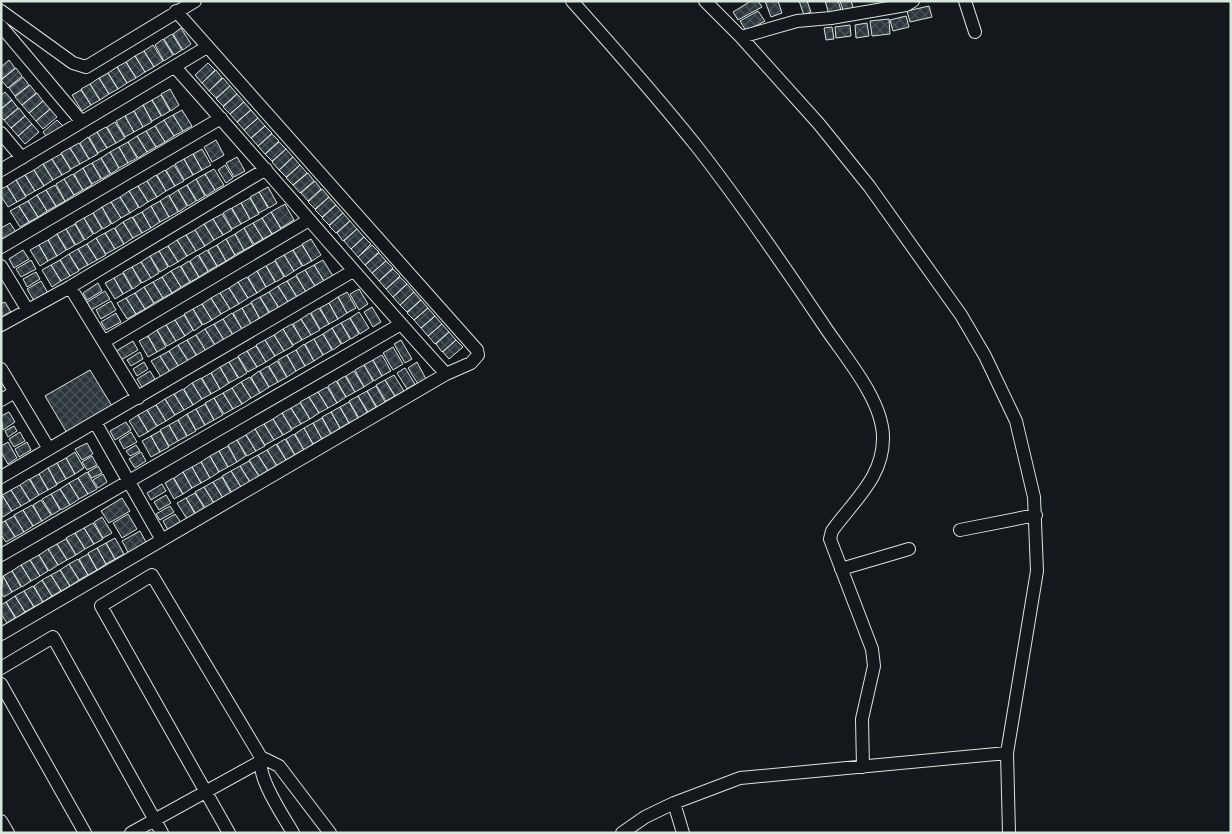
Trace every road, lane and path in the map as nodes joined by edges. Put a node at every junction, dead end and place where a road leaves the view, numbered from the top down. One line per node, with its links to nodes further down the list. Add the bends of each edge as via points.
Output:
1 (195, 1): 7 (street)
2 (572, 1): 42 (street, via 719,176 776,253 874,403 883,436 878,468 831,534)
3 (705, 1): 10 (street)
4 (914, 1): 10 (street, via 830,18 797,21)
5 (965, 1): 9 (street)
6 (1, 11): 7 (street, via 73,63 86,67)
7 (176, 11): 11 (street)
8 (1, 26): 14 (street)
9 (975, 32)
10 (741, 37): 37 (street, via 869,186 961,315 1016,421)
11 (207, 46): 12 (street); 29 (street, via 477,350 474,361)
12 (175, 67): 13 (street); 14 (street)
13 (221, 118): 17 (street); 20 (street)
14 (81, 121): 16 (street)
15 (1, 132): 16 (street)
16 (22, 158): 18 (street)
17 (266, 168): 19 (street); 23 (street)
18 (1, 170)
19 (309, 220): 22 (street); 27 (street)
20 (1, 247)
21 (1, 266): 24 (street)
22 (353, 271): 25 (street); 31 (street)
23 (70, 287): 24 (street); 27 (street)
24 (27, 309): 26 (street)
25 (401, 324): 29 (street); 36 (street)
26 (1, 325)
27 (105, 342): 31 (street)
28 (1, 370): 30 (street)
29 (446, 374): 39 (street)
30 (15, 392): 32 (street); 34 (street)
31 (138, 398): 33 (street)
32 (1, 400)
33 (95, 422): 34 (street); 36 (street)
34 (49, 449): 35 (street)
35 (1, 477)
36 (129, 482): 39 (street); 41 (street)
37 (1036, 515): 38 (street); 46 (street, via 1036,583)
38 (960, 530)
39 (162, 540): 43 (street)
40 (909, 550): 42 (street)
41 (1, 555)
42 (841, 569): 48 (street, via 874,660 862,719)
43 (1, 634)
44 (1, 668): 51 (street, via 53,637)
45 (1, 684): 54 (street)
46 (1007, 753): 48 (street); 62 (street)
47 (262, 759): 49 (street); 49 (street, via 152,575 101,606); 58 (street, via 263,778); 59 (street, via 269,759 279,766)
48 (863, 767): 50 (street, via 740,778)
49 (206, 793): 51 (street); 57 (street)
50 (674, 803): 60 (street); 61 (street)
51 (155, 820): 55 (street); 56 (street)
52 (1, 821): 53 (street)
53 (8, 833)
54 (84, 833)
55 (131, 833)
56 (162, 833)
57 (229, 833)
58 (293, 833)
59 (330, 833)
60 (622, 833)
61 (683, 833)
62 (1009, 833)

